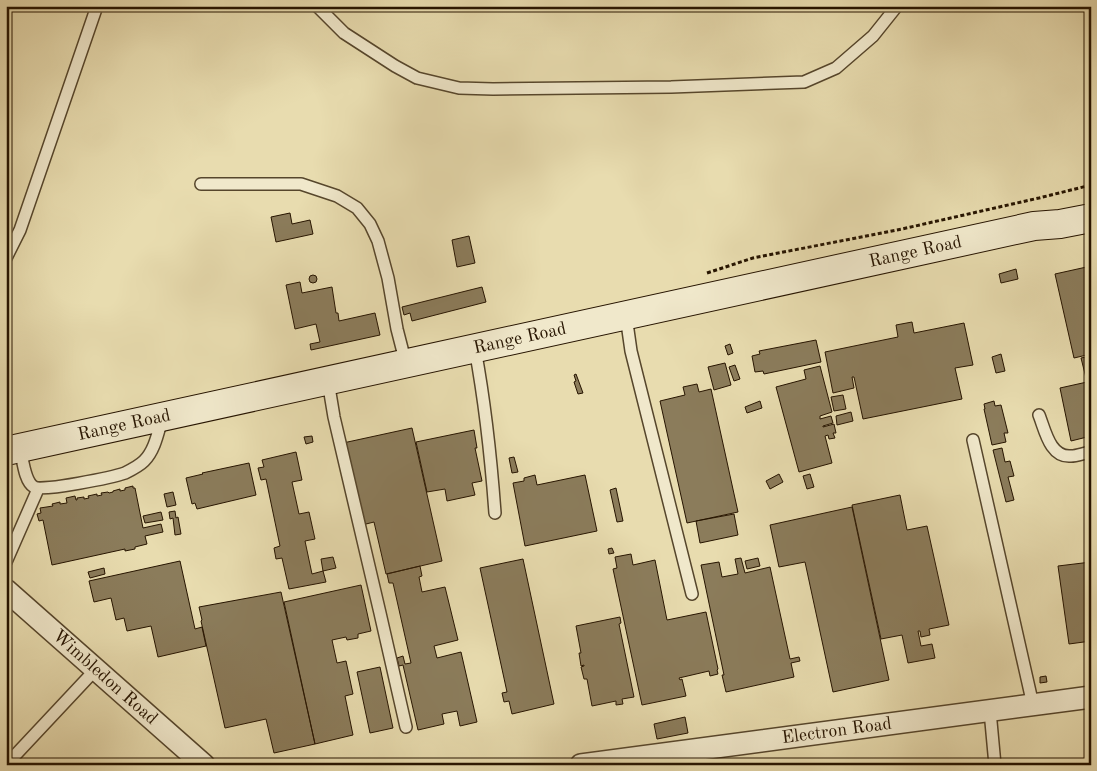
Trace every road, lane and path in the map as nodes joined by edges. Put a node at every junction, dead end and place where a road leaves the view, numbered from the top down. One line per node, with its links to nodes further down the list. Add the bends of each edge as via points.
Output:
1 (97, 6): 8 (lane, via 20,230)
2 (317, 6): 3 (lane, via 344,33 417,78 459,88 493,89 804,82 836,68 873,36)
3 (897, 6)
4 (201, 184): 11 (lane, via 301,184 337,196 357,208 378,241)
5 (1091, 204): 7 (main road, Range Road, via 1058,214)
6 (1091, 218): 7 (main road, Range Road)
7 (1034, 226): 9 (main road, Range Road)
8 (6, 258)
9 (626, 316): 10 (main road, Range Road); 22 (lane)
10 (475, 349): 11 (main road, Range Road); 19 (lane)
11 (406, 364): 12 (main road, Range Road)
12 (328, 381): 14 (main road, Range Road); 27 (lane)
13 (1039, 415): 17 (lane, via 1050,444 1057,452 1070,456)
14 (163, 417): 16 (main road, Range Road); 18 (lane, via 150,453 124,473)
15 (973, 440): 25 (lane)
16 (16, 444): 18 (lane, via 27,478)
17 (1091, 452)
18 (38, 489): 20 (lane)
19 (495, 513)
20 (6, 562)
21 (6, 590): 23 (street, Wimbledon Road)
22 (692, 594)
23 (96, 669): 28 (lane); 29 (street, Wimbledon Road)
24 (1091, 698): 25 (street, Electron Road)
25 (1033, 705): 26 (street, Electron Road)
26 (990, 710): 30 (street, Electron Road); 31 (lane)
27 (406, 727)
28 (6, 764)
29 (204, 765)
30 (582, 765)
31 (995, 765)

